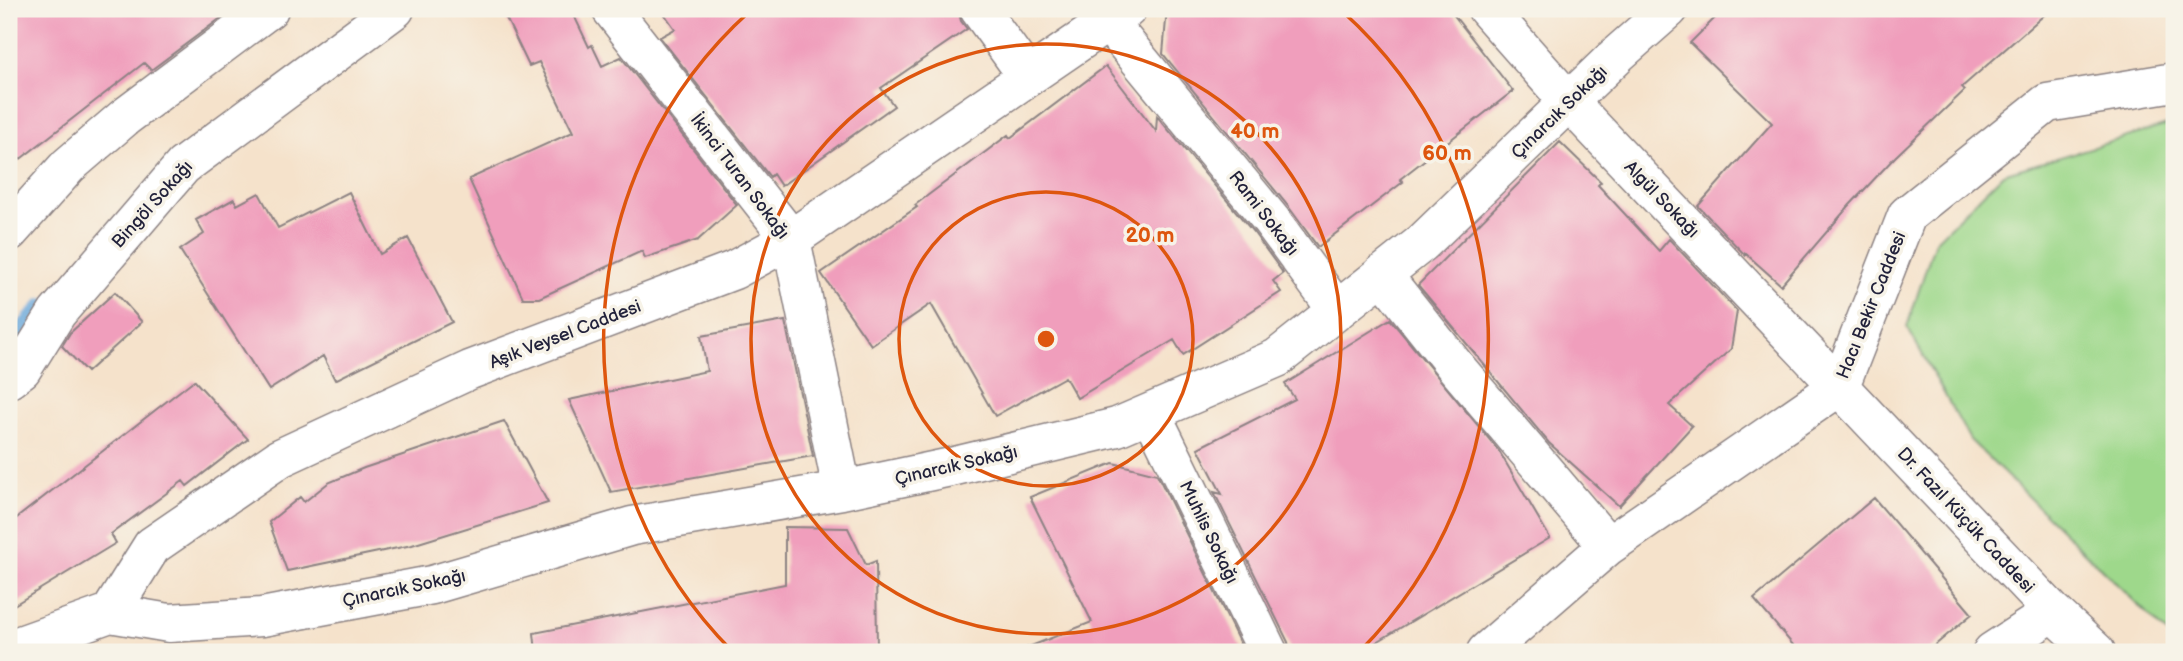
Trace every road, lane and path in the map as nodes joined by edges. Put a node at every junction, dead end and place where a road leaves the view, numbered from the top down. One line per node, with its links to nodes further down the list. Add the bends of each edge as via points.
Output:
1 (269, 9): 11 (street, via 77,158)
2 (394, 9): 15 (street, Bingöl Sokağı, via 183,166)
3 (611, 9): 12 (street, İkinci Turan Sokağı)
4 (979, 9): 8 (street)
5 (1487, 9): 10 (street, Algül Sokağı)
6 (1669, 9): 10 (street, Çınarcık Sokağı)
7 (1117, 15): 8 (street, Aşık Veysel Caddesi); 14 (street, Rami Sokağı)
8 (1028, 77): 12 (street, Aşık Veysel Caddesi)
9 (2174, 82): 16 (street, Hacı Bekir Caddesi, via 2047,103 1907,215)
10 (1569, 102): 13 (street, Çınarcık Sokağı, via 1422,243); 16 (street, Algül Sokağı)
11 (9, 232)
12 (791, 239): 18 (street, İkinci Turan Sokağı); 21 (street, Aşık Veysel Caddesi, via 734,270 470,370 280,458 152,546)
13 (1382, 274): 14 (street, Çınarcık Sokağı); 19 (street)
14 (1337, 310): 17 (street, Çınarcık Sokağı, via 1277,358)
15 (14, 361)
16 (1840, 386): 19 (street, Hacı Bekir Caddesi); 20 (street, Dr. Fazıl Küçük Caddesi)
17 (1151, 413): 18 (street, Çınarcık Sokağı, via 1117,427); 23 (street, Muhlis Sokağı)
18 (842, 490): 21 (street, Çınarcık Sokağı, via 632,526 432,585 262,617 169,623)
19 (1608, 546): 24 (street, Hacı Bekir Caddesi)
20 (2053, 612): 25 (street); 26 (street, Dr. Fazıl Küçük Caddesi)
21 (110, 613): 22 (street)
22 (9, 649)
23 (1268, 652)
24 (1486, 652)
25 (1992, 652)
26 (2095, 652)

